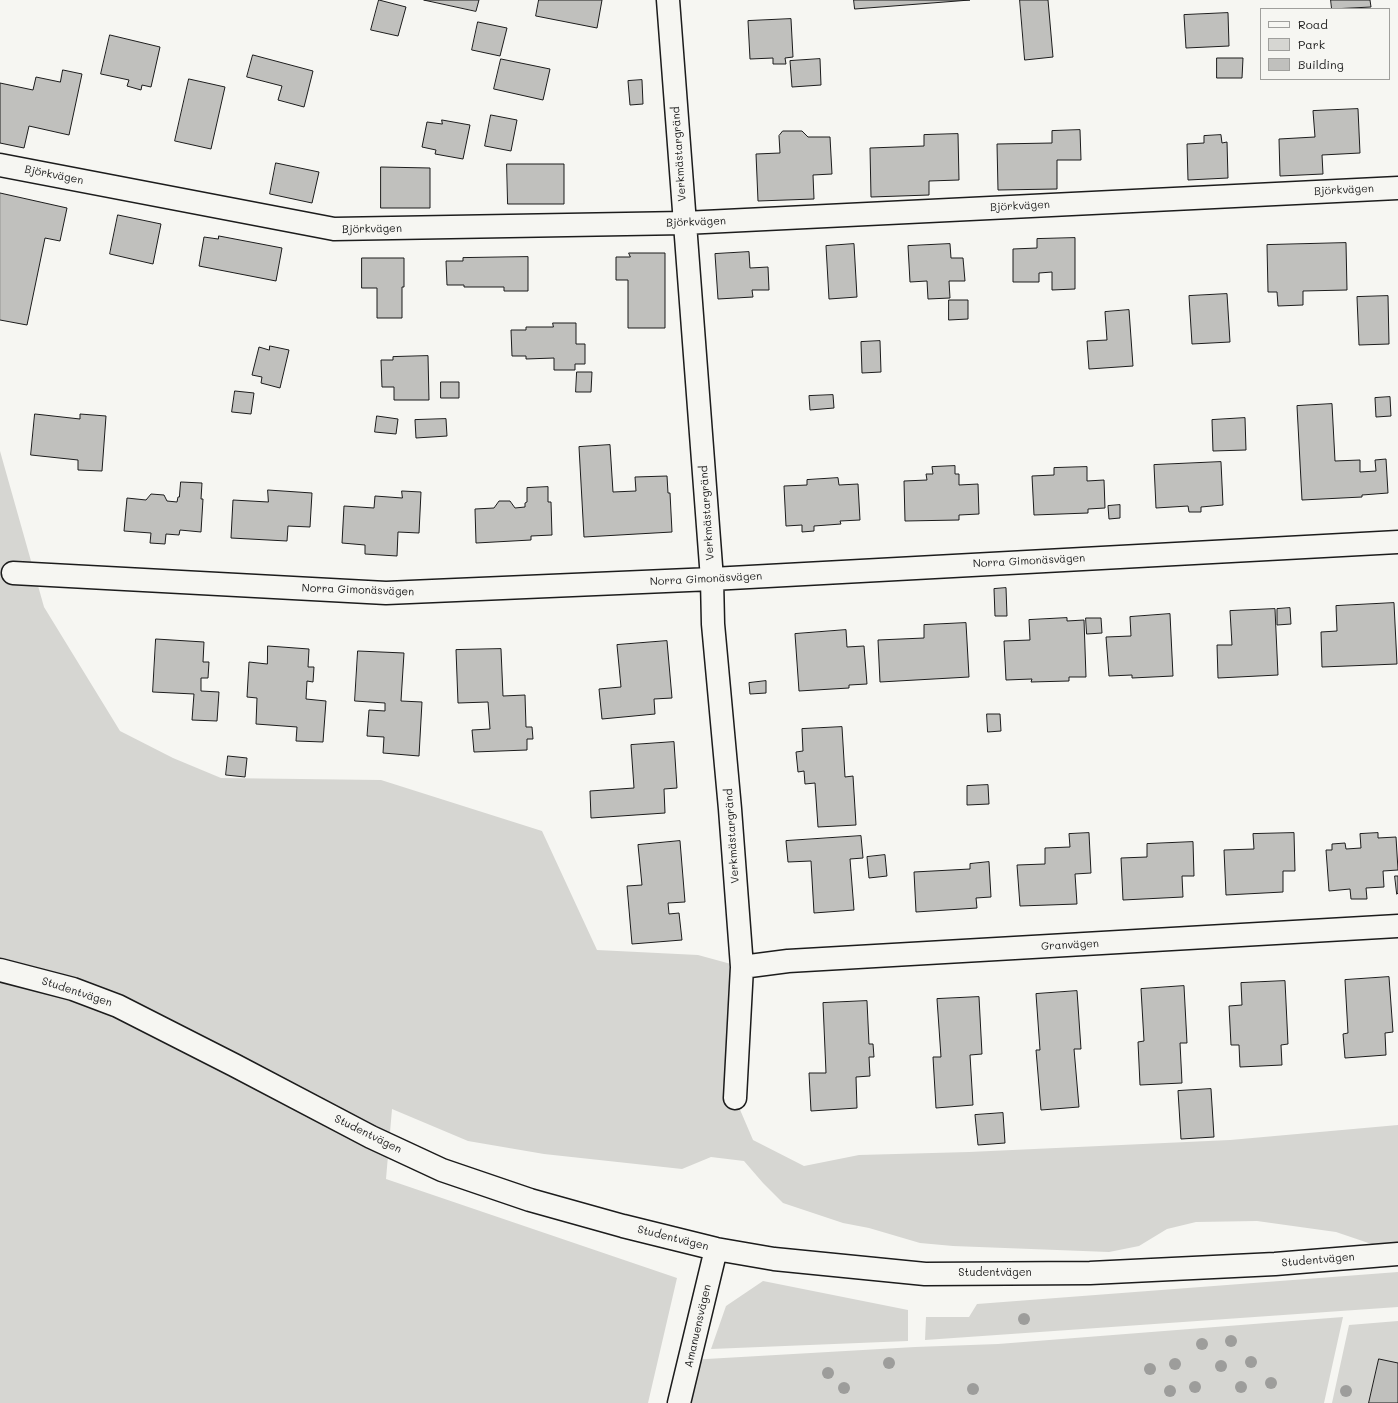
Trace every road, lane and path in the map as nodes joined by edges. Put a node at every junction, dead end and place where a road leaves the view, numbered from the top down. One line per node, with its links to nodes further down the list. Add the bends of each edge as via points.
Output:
1 (668, 0): 4 (street, Verkmästargränd)
2 (0, 165): 4 (street, Björkvägen, via 334,229)
3 (1398, 188): 4 (street, Björkvägen)
4 (684, 223): 7 (street, Verkmästargränd)
5 (1398, 542): 7 (street, Norra Gimonäsvägen)
6 (13, 573): 7 (street, Norra Gimonäsvägen, via 386,593)
7 (712, 579): 9 (street, Verkmästargränd, via 713,624)
8 (1398, 926): 9 (street, Granvägen, via 796,961)
9 (742, 967): 11 (street, Verkmästargränd)
10 (0, 970): 12 (street, Studentvägen, via 72,989 118,1006 371,1137 442,1170 530,1200)
11 (735, 1098)
12 (716, 1249): 13 (street, Studentvägen, via 774,1260 925,1274 1097,1273 1275,1264); 14 (street, Amanuensvägen)
13 (1398, 1254)
14 (679, 1403)

